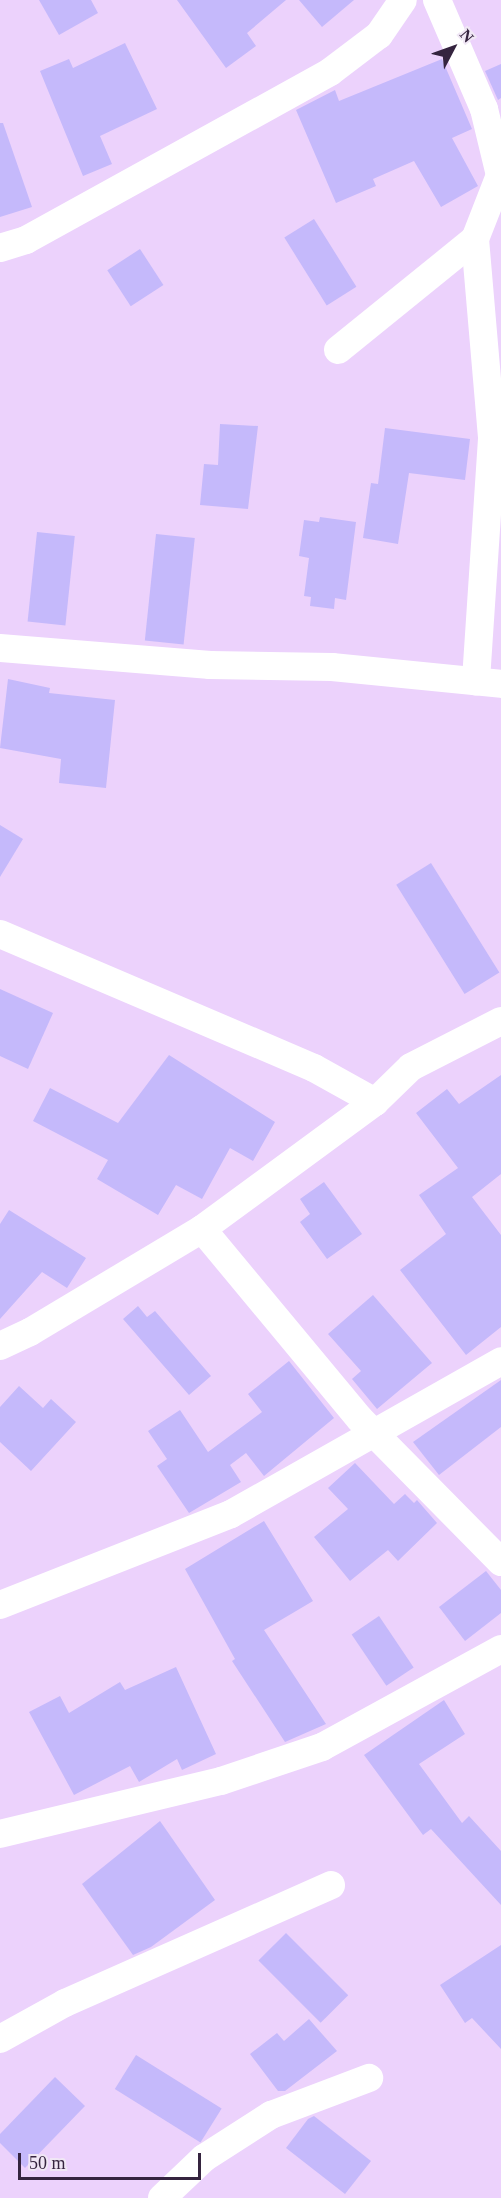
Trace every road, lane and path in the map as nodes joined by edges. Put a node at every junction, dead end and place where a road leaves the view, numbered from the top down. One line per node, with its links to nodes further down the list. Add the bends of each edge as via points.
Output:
1 (403, 0): 5 (street, via 379,35 330,72 26,240)
2 (437, 0): 3 (street, via 484,109)
3 (500, 175): 4 (street)
4 (475, 239): 6 (street); 7 (street)
5 (0, 249)
6 (338, 350)
7 (496, 437): 9 (street)
8 (0, 648): 9 (street, via 210,665 332,667)
9 (489, 683)
10 (0, 934): 12 (street, via 314,1068)
11 (501, 1021): 12 (street, via 411,1067)
12 (375, 1102): 13 (street)
13 (202, 1229): 14 (street); 16 (street)
14 (0, 1346)
15 (501, 1361): 16 (street)
16 (375, 1435): 17 (street); 18 (street, via 231,1514)
17 (501, 1562)
18 (0, 1605)
19 (501, 1649): 20 (street, via 322,1747 221,1781)
20 (0, 1834)
21 (331, 1885): 22 (street, via 65,2003)
22 (0, 2039)
23 (369, 2078): 24 (street, via 271,2115 204,2158)
24 (162, 2198)

